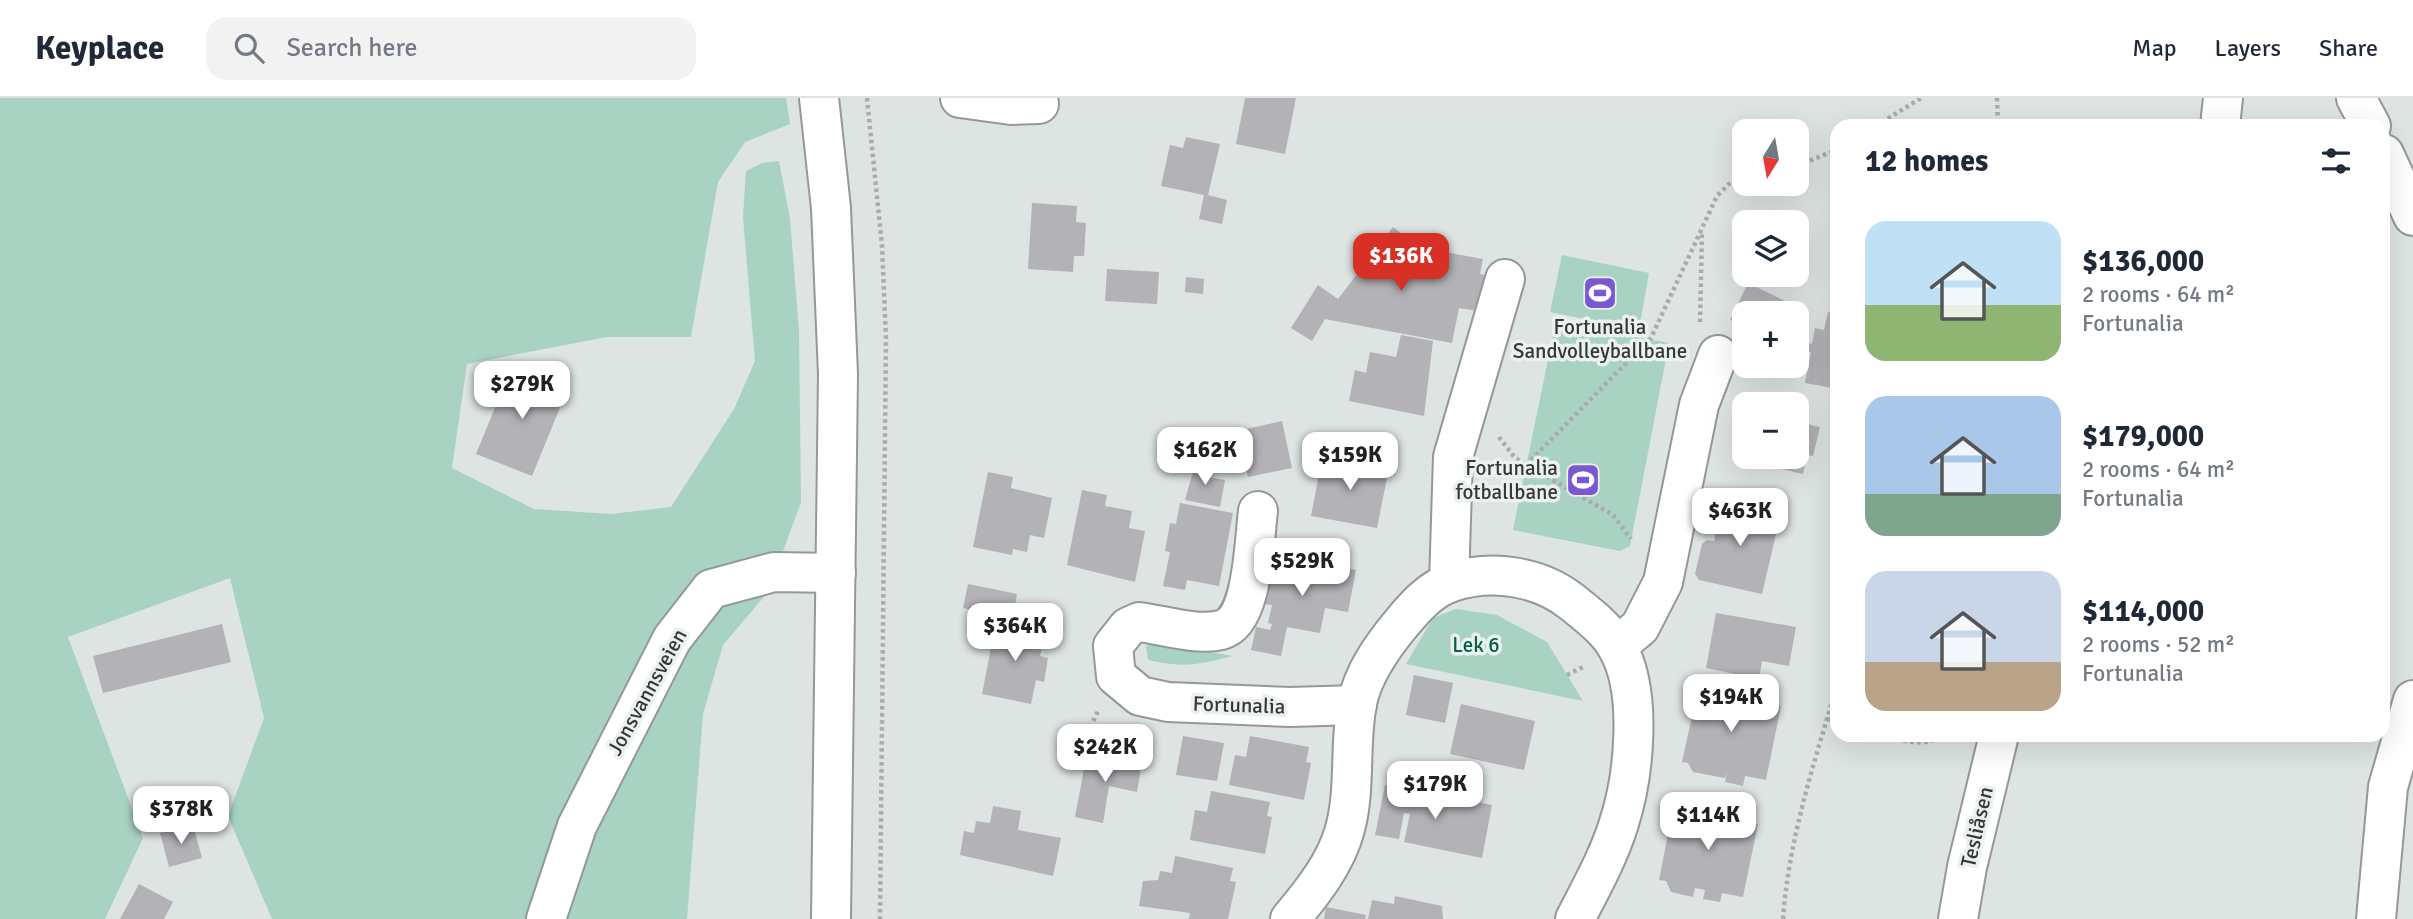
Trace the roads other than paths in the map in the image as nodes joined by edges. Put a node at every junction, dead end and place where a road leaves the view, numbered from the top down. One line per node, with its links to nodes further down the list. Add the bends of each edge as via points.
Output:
1 (819, 98): 13 (street, via 836,281)
2 (960, 98): 5 (street)
3 (2223, 98): 6 (street)
4 (2356, 98): 7 (street)
5 (1039, 104)
6 (2221, 119)
7 (2367, 119)
8 (2390, 166): 9 (street)
9 (2413, 216)
10 (1505, 279): 14 (street, via 1453,457)
11 (1718, 355): 15 (street, via 1699,405 1663,582 1640,627)
12 (1258, 510): 17 (street, Fortunalia, via 1246,596 1233,623 1211,632 1139,622 1128,626 1113,646 1116,676 1140,696 1168,702 1290,708)
13 (836, 573): 19 (street, Jonsvannsveien, via 774,572 712,589 673,639 577,826); 20 (street)
14 (1449, 583): 15 (street, via 1490,575 1537,583 1563,594); 17 (street, via 1428,595 1392,635 1373,663)
15 (1617, 646): 22 (street, via 1632,697 1627,785 1607,855)
16 (2413, 700): 24 (street, via 2388,787)
17 (1357, 705): 21 (street, via 1353,780 1344,831 1333,859)
18 (1997, 742): 23 (street, Tesliåsen)
19 (546, 919)
20 (831, 919)
21 (1290, 919)
22 (1575, 919)
23 (1958, 919)
24 (2376, 919)

